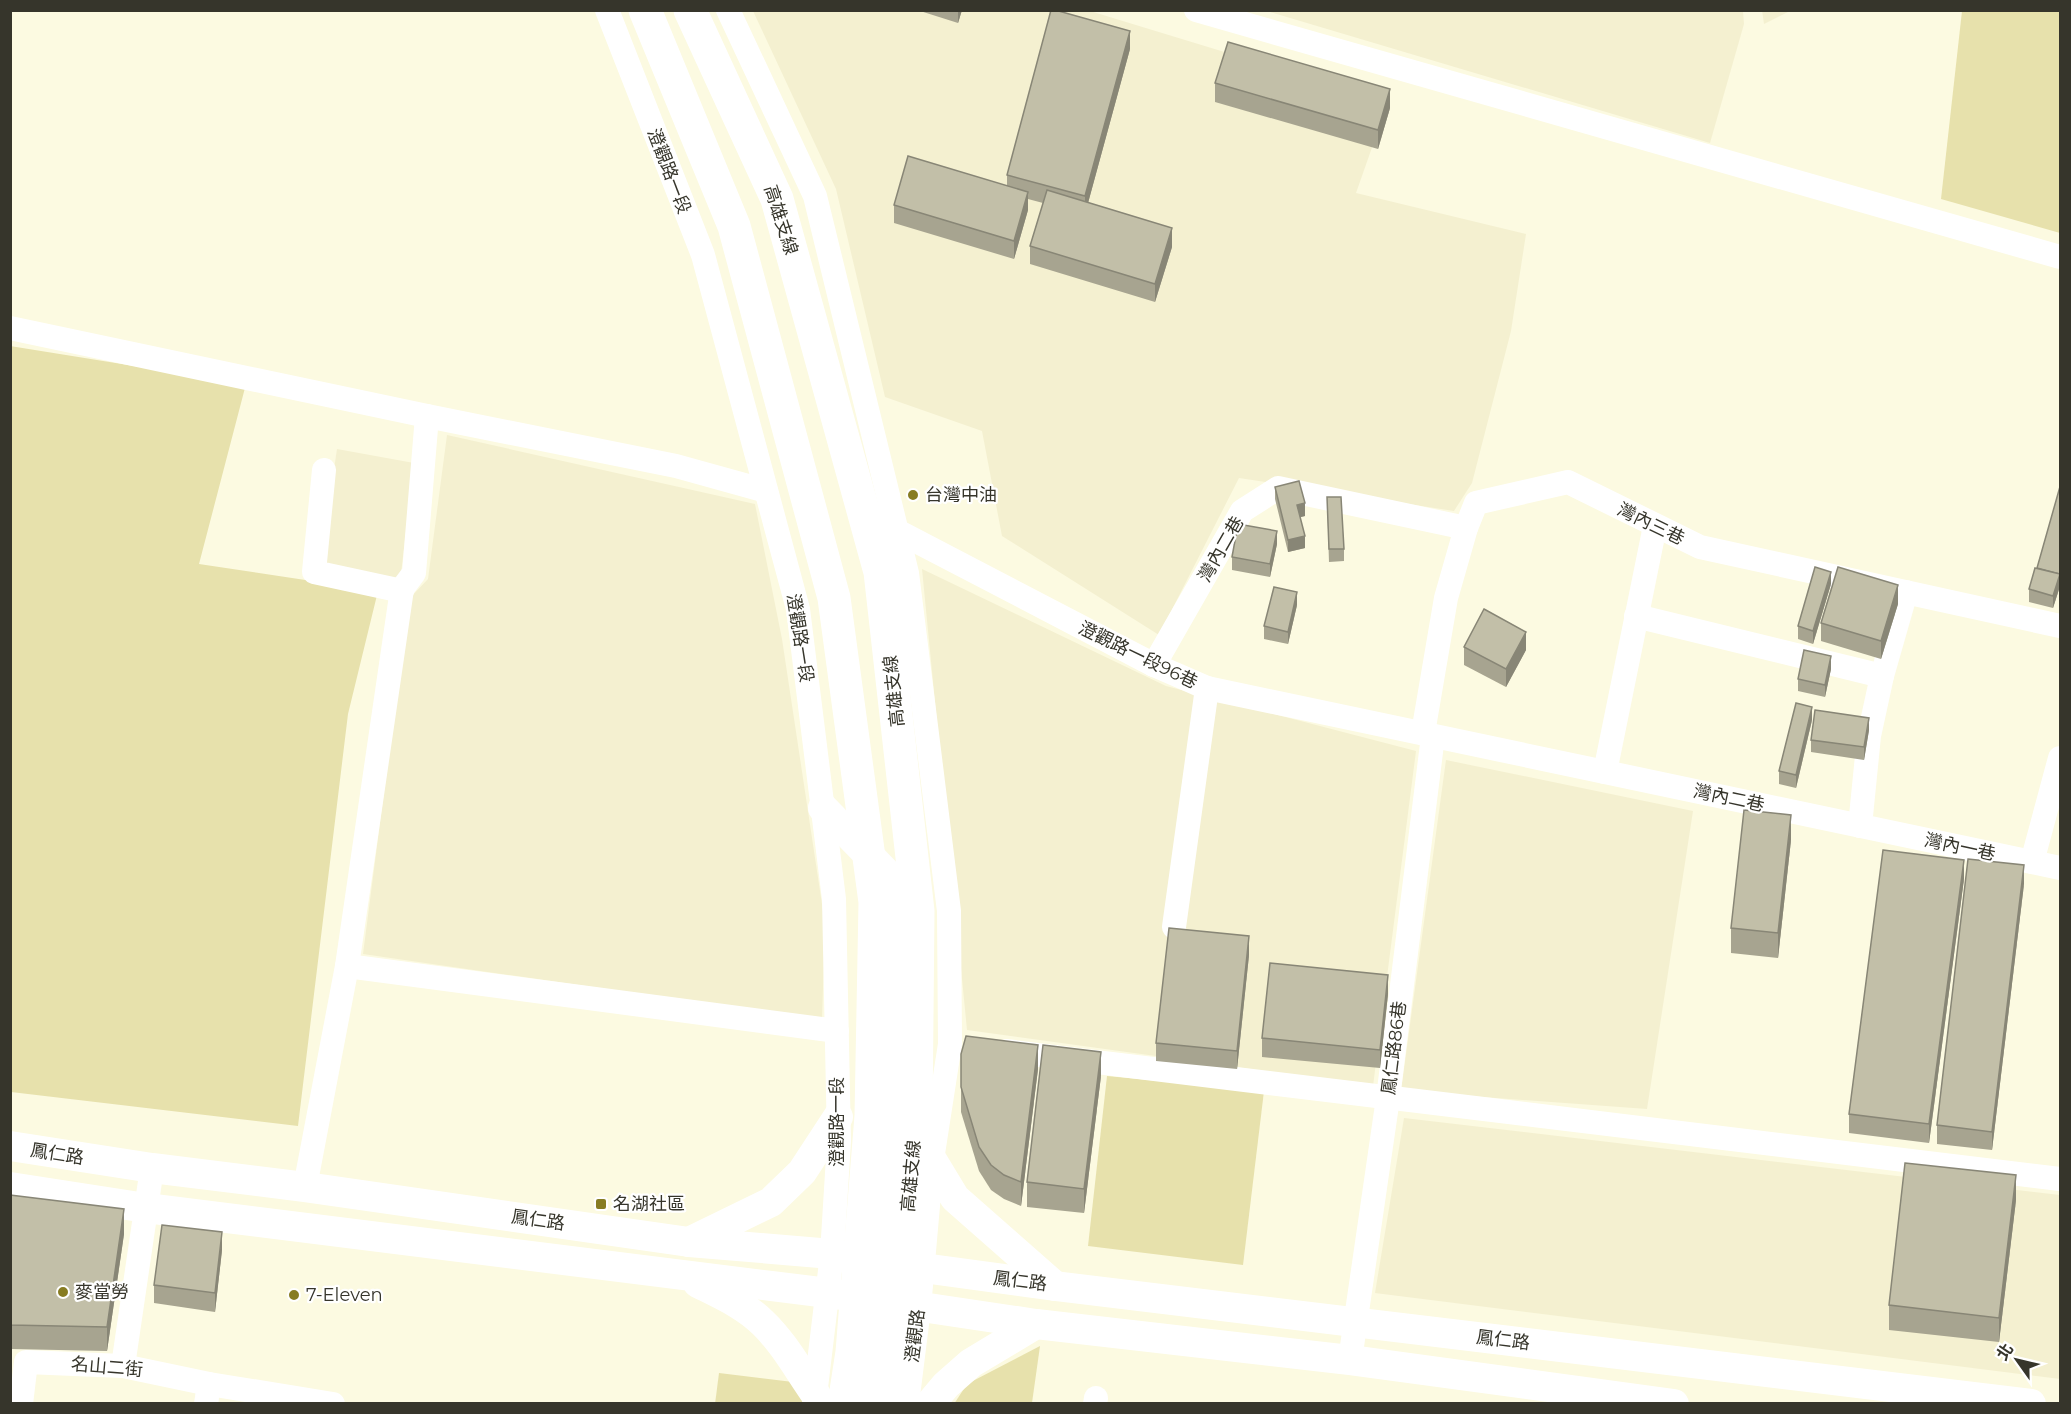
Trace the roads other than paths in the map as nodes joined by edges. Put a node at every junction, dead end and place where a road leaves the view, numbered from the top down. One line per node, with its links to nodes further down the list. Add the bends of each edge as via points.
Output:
1 (607, 10): 10 (street, 澄觀路一段, via 702,255)
2 (645, 10): 56 (highway, via 734,226 834,598 875,902 871,1116 852,1352)
3 (690, 10): 60 (highway, 高雄支線, via 777,199 880,572 918,911 916,1118)
4 (728, 10): 13 (street, via 815,196)
5 (1209, 12): 6 (street)
6 (2061, 256)
7 (10, 328): 8 (street)
8 (427, 416): 10 (street, via 676,466); 14 (street, via 414,573)
9 (324, 470): 14 (street, via 314,572)
10 (766, 491): 24 (street, 澄觀路一段, via 798,609)
11 (1655, 526): 12 (street, 灣內三巷, via 1568,482 1476,503); 15 (street, 灣內三巷, via 1700,547); 16 (street)
12 (1466, 528): 18 (street, 灣內二巷, via 1278,488 1242,511); 21 (street, 灣內三巷, via 1446,598)
13 (897, 531): 18 (street, 澄觀路一段96巷); 31 (street, via 907,573)
14 (402, 591): 29 (street)
15 (1906, 592): 17 (street, 灣內三巷); 19 (street)
16 (1635, 616): 19 (street); 23 (street)
17 (2060, 623)
18 (1154, 665): 20 (street, 澄觀路一段96巷)
19 (1882, 676): 25 (street, via 1869,736)
20 (1207, 688): 21 (street, 澄觀路一段96巷); 28 (street)
21 (1428, 734): 23 (street); 32 (street, 鳳仁路86巷)
22 (2061, 758): 26 (street)
23 (1605, 772): 25 (street, 灣內二巷)
24 (823, 808): 30 (street, 澄觀路一段, via 834,898); 43 (main road, via 891,878 893,1027)
25 (1860, 826): 26 (street, 灣內一巷)
26 (2032, 862): 27 (street, 灣內一巷)
27 (2061, 868)
28 (1174, 927)
29 (347, 966): 30 (street); 39 (street)
30 (837, 1031): 33 (street, 澄觀路一段)
31 (970, 1046): 32 (street); 35 (street)
32 (1388, 1098): 37 (street); 49 (street, 鳳仁路86巷)
33 (838, 1117): 41 (main road, via 802,1172 771,1202); 42 (street, 澄觀路一段)
34 (10, 1146): 36 (main road, 鳳仁路)
35 (932, 1160): 44 (street); 46 (main road, via 955,1198)
36 (152, 1168): 39 (main road, 鳳仁路); 40 (street)
37 (2061, 1179)
38 (10, 1187): 40 (main road, 鳳仁路)
39 (305, 1187): 41 (main road, 鳳仁路)
40 (146, 1208): 45 (main road, 鳳仁路); 53 (street)
41 (689, 1242): 42 (main road, 鳳仁路)
42 (832, 1254): 43 (main road, 鳳仁路); 47 (street, 澄觀路一段)
43 (874, 1261): 44 (main road, 鳳仁路); 48 (main road)
44 (923, 1268): 46 (main road, 鳳仁路); 48 (street, 澄觀路)
45 (679, 1274): 47 (main road, 鳳仁路); 56 (main road, via 731,1300 762,1322)
46 (1055, 1286): 49 (main road, 鳳仁路)
47 (828, 1293): 48 (main road, 鳳仁路); 56 (street)
48 (896, 1304): 50 (main road, 鳳仁路); 59 (main road); 61 (street, 澄觀路)
49 (1355, 1322): 51 (street, 鳳仁路86巷); 64 (main road, 鳳仁路)
50 (1036, 1324): 51 (main road, 鳳仁路); 62 (main road, via 971,1363)
51 (1350, 1360): 55 (main road, 鳳仁路)
52 (18, 1362): 53 (street, 名山二街); 57 (street, 名山二街)
53 (123, 1366): 54 (street, 名山二街)
54 (207, 1394): 58 (street, 名山二街)
55 (1621, 1400): 63 (main road, 鳳仁路)
56 (825, 1401)
57 (21, 1404)
58 (333, 1404)
59 (866, 1404)
60 (887, 1404)
61 (907, 1404)
62 (930, 1404)
63 (1674, 1404)
64 (2031, 1404)

